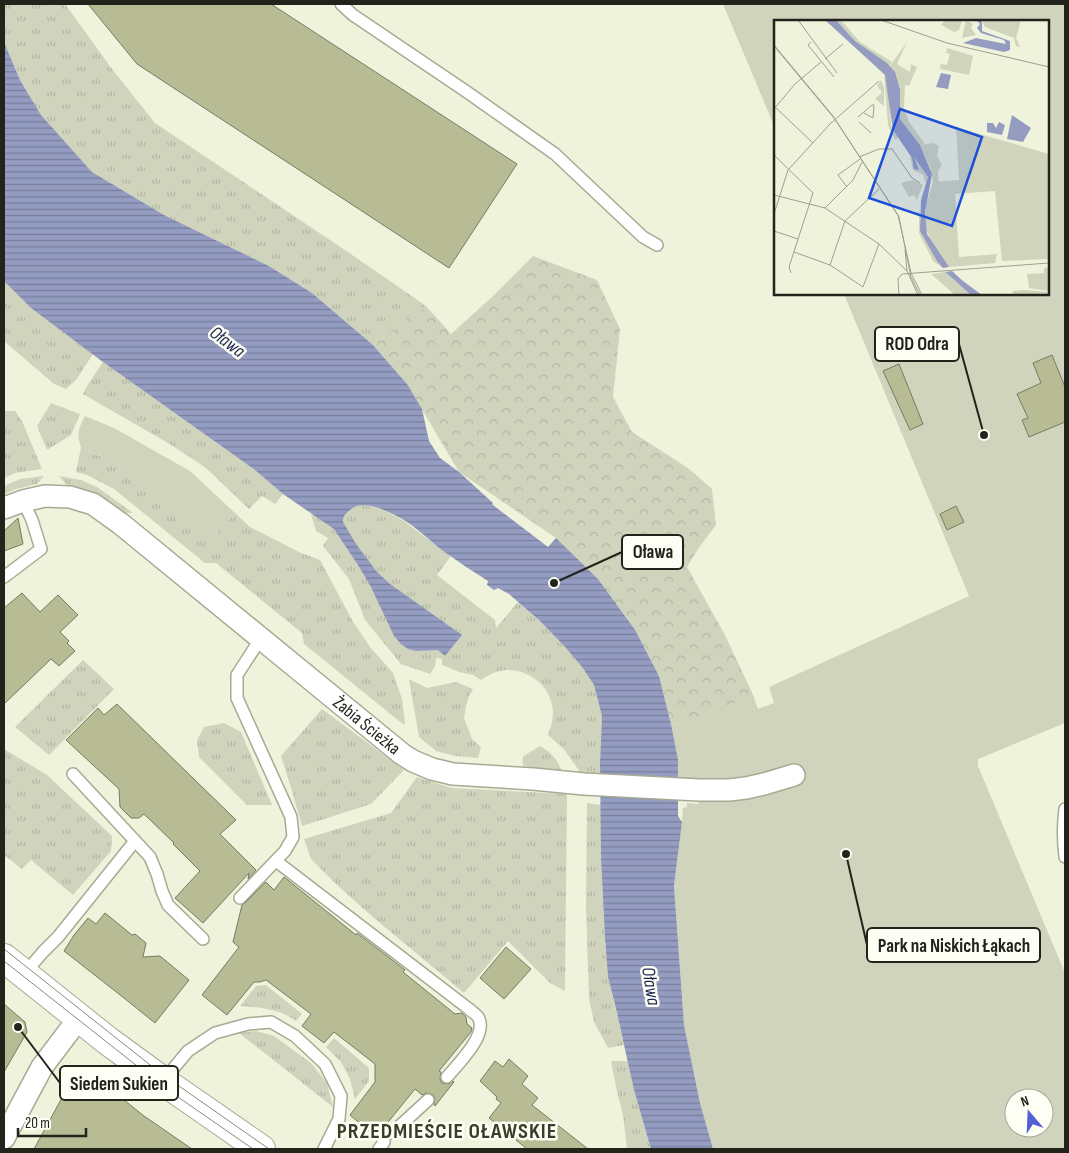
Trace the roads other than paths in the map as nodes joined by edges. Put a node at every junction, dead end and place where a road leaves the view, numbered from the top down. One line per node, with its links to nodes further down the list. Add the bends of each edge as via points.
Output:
1 (341, 4): 2 (lane, via 353,16 555,154 643,237)
2 (657, 245)
3 (13, 505): 4 (lane, via 32,520 41,548); 5 (street, Żabia Ścieżka, via 45,496 70,497 93,504)
4 (4, 577)
5 (261, 638): 7 (street, Żabia Ścieżka, via 402,754 432,769 453,774 699,790 746,788); 11 (lane, via 237,676 237,698 291,817 293,837)
6 (73, 774): 9 (lane)
7 (794, 775)
8 (1065, 809): 10 (lane)
9 (135, 841): 13 (lane, via 150,857 168,905); 14 (lane, via 58,937 43,952)
10 (1065, 857)
11 (276, 861): 12 (lane); 16 (lane, via 478,1017 481,1028 477,1040)
12 (240, 898)
13 (203, 939)
14 (14, 966): 15 (main road)
15 (79, 1018): 17 (main road); 19 (street, via 42,1067)
16 (447, 1077)
17 (163, 1082): 21 (main road); 22 (lane, via 188,1051 215,1034 248,1024 271,1022 295,1036 325,1064 341,1096 339,1120)
18 (428, 1100): 20 (lane)
19 (4, 1138)
20 (385, 1141)
21 (261, 1149)
22 (324, 1149)

